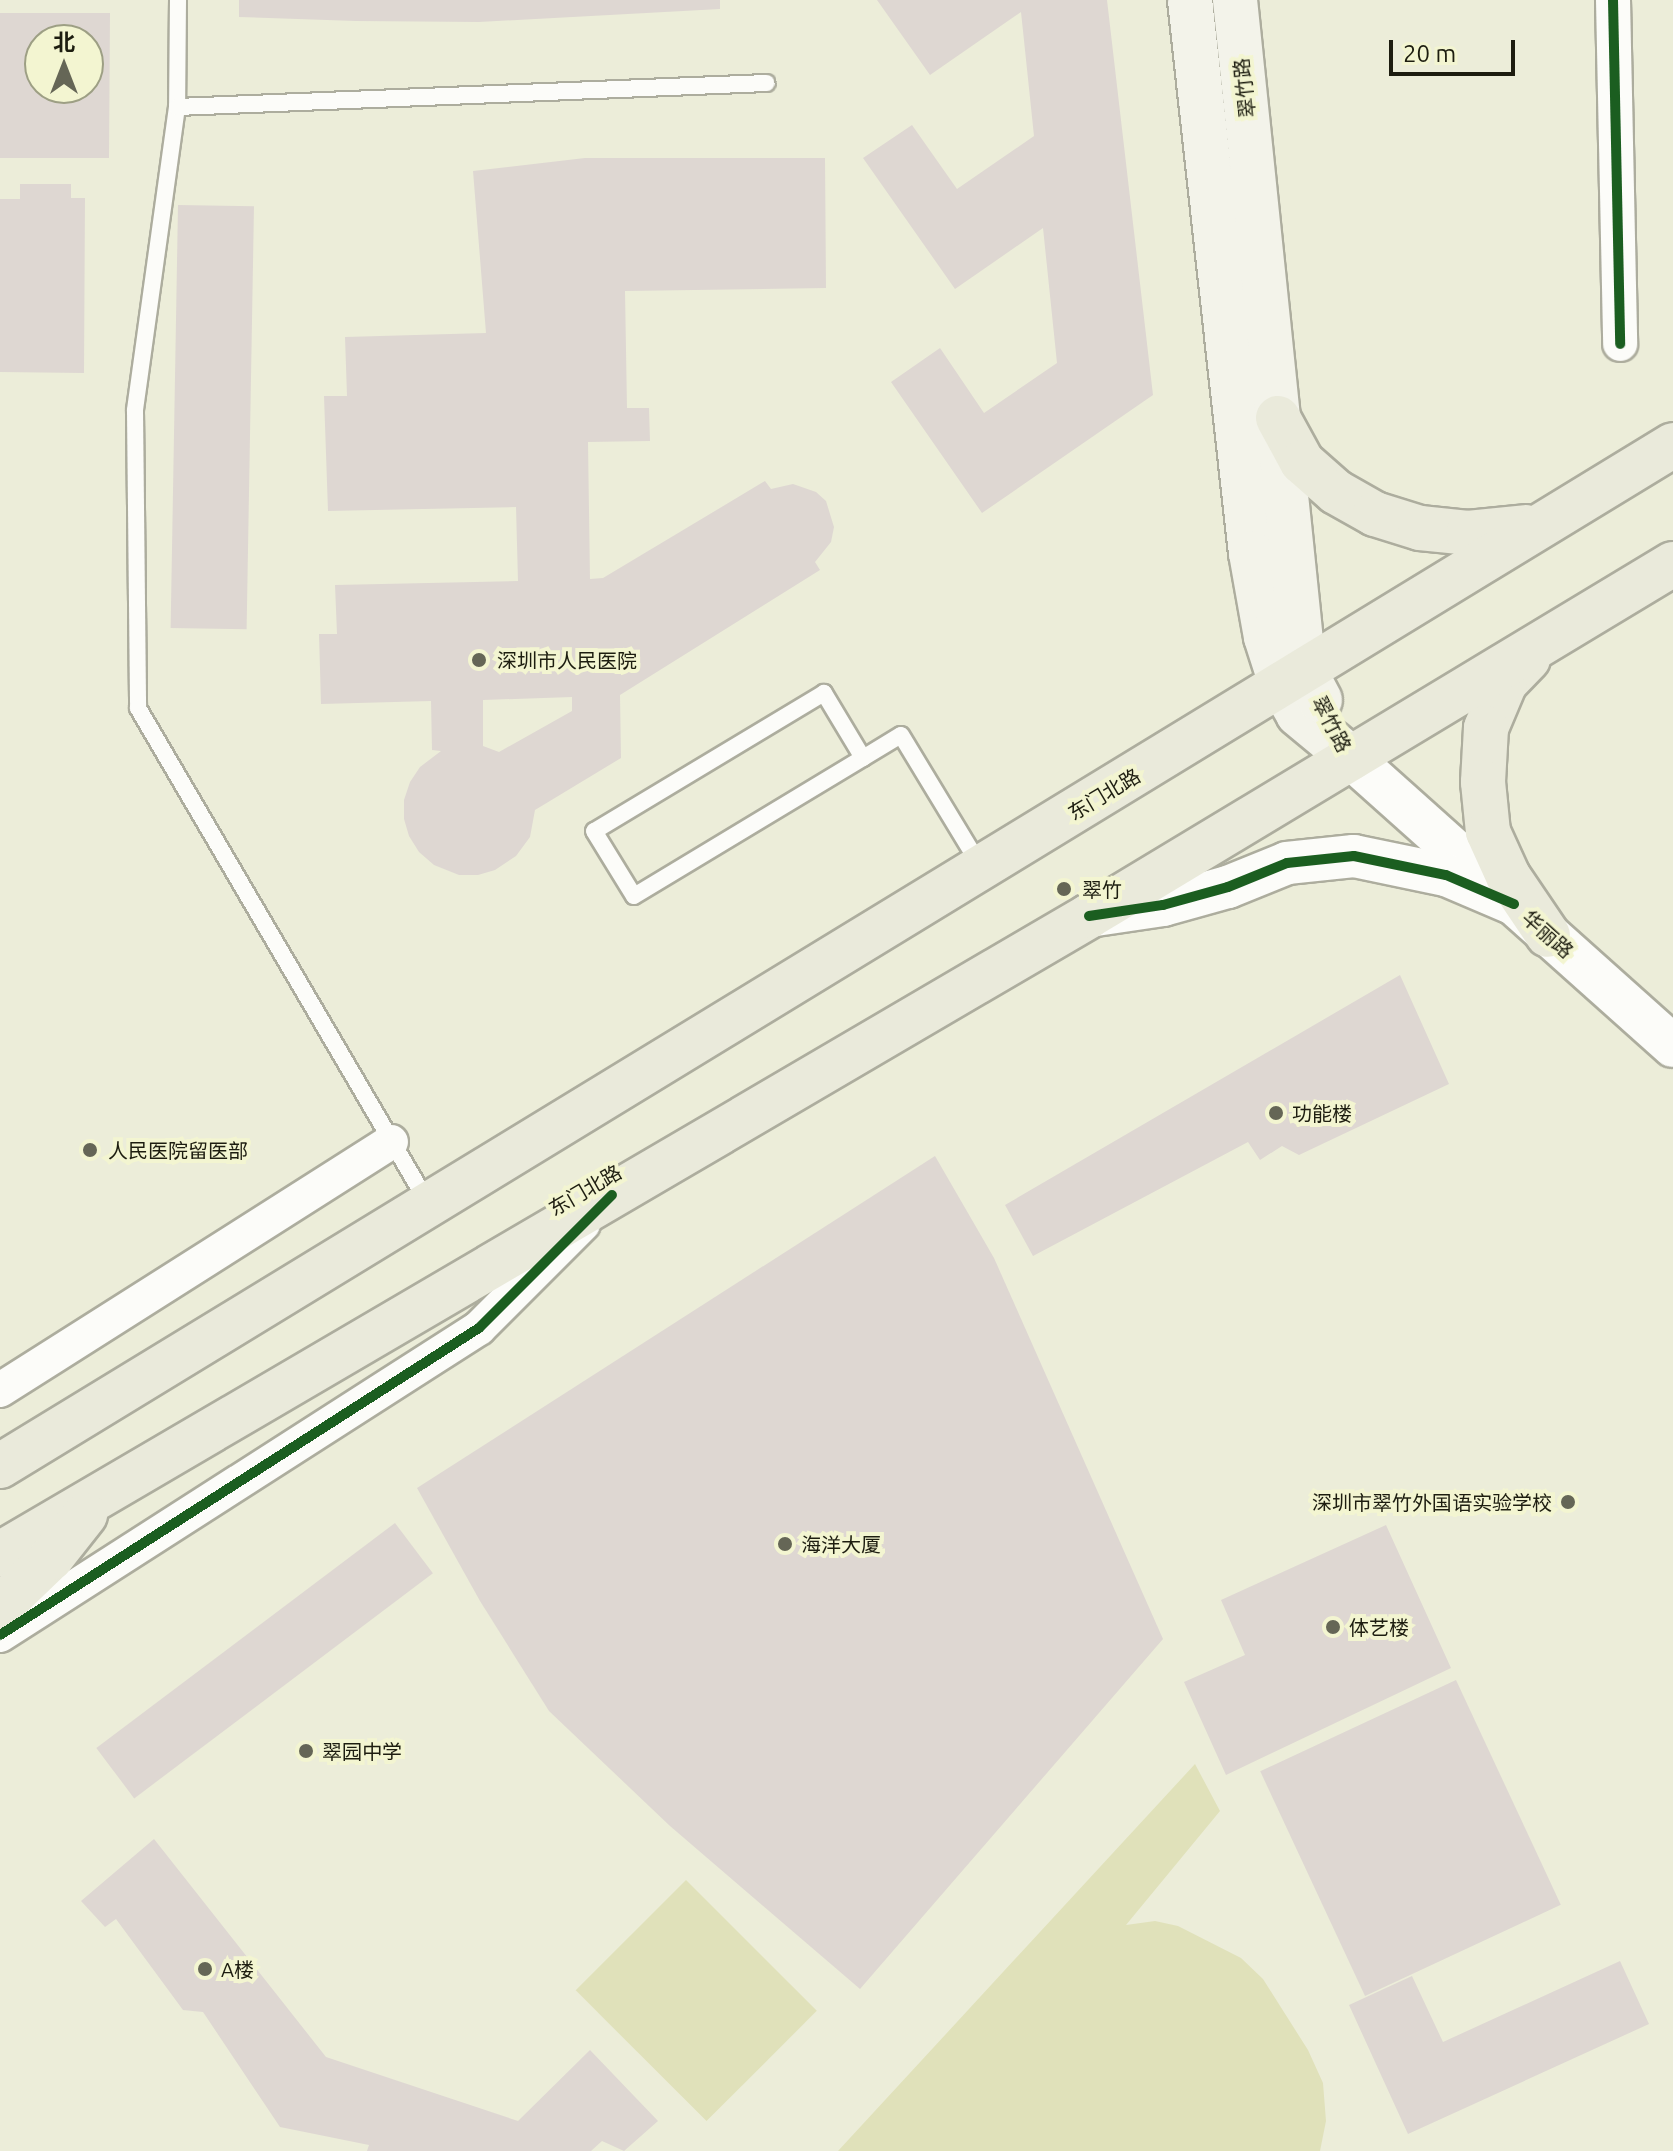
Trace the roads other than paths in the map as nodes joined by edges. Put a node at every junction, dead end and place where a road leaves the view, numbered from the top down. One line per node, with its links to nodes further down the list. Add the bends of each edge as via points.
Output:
1 (178, 0): 6 (lane)
2 (1190, 0): 13 (main road, 翠竹路, via 1251,553 1266,637)
3 (1235, 0): 8 (main road, 翠竹路)
4 (1613, 0): 7 (street)
5 (767, 83): 6 (lane)
6 (177, 107): 21 (lane, via 135,411 138,708)
7 (1620, 344)
8 (1278, 418): 10 (main road, via 1302,462 1336,492 1375,514 1420,528 1468,533); 13 (main road, 翠竹路)
9 (1673, 445): 10 (main road, 东门北路)
10 (1544, 522): 13 (main road, 东门北路)
11 (1673, 564): 12 (main road, 东门北路)
12 (1544, 642): 15 (main road, 东门北路); 19 (main road, via 1505,683 1486,728 1483,782 1488,832 1508,876)
13 (1292, 677): 15 (main road, 翠竹路, via 1298,714); 16 (main road, 东门北路)
14 (863, 758): 14 (lane, via 634,896 594,831 824,693); 16 (lane, via 901,735)
15 (1351, 758): 17 (street, 华丽路); 18 (main road, 东门北路)
16 (982, 868): 23 (main road, 东门北路)
17 (1514, 904): 18 (street, via 1446,875 1354,856 1287,863 1163,905); 19 (street, 华丽路)
18 (1089, 916): 22 (main road, 东门北路)
19 (1548, 935): 20 (street, 华丽路)
20 (1673, 1046)
21 (391, 1142): 23 (lane); 24 (street)
22 (612, 1195): 26 (main road, 东门北路); 29 (street, via 479,1328)
23 (429, 1204): 25 (main road, 东门北路)
24 (0, 1390)
25 (0, 1466)
26 (100, 1495): 27 (main road, 东门北路); 28 (main road, via 51,1558)
27 (0, 1554)
28 (0, 1607)
29 (0, 1635)

